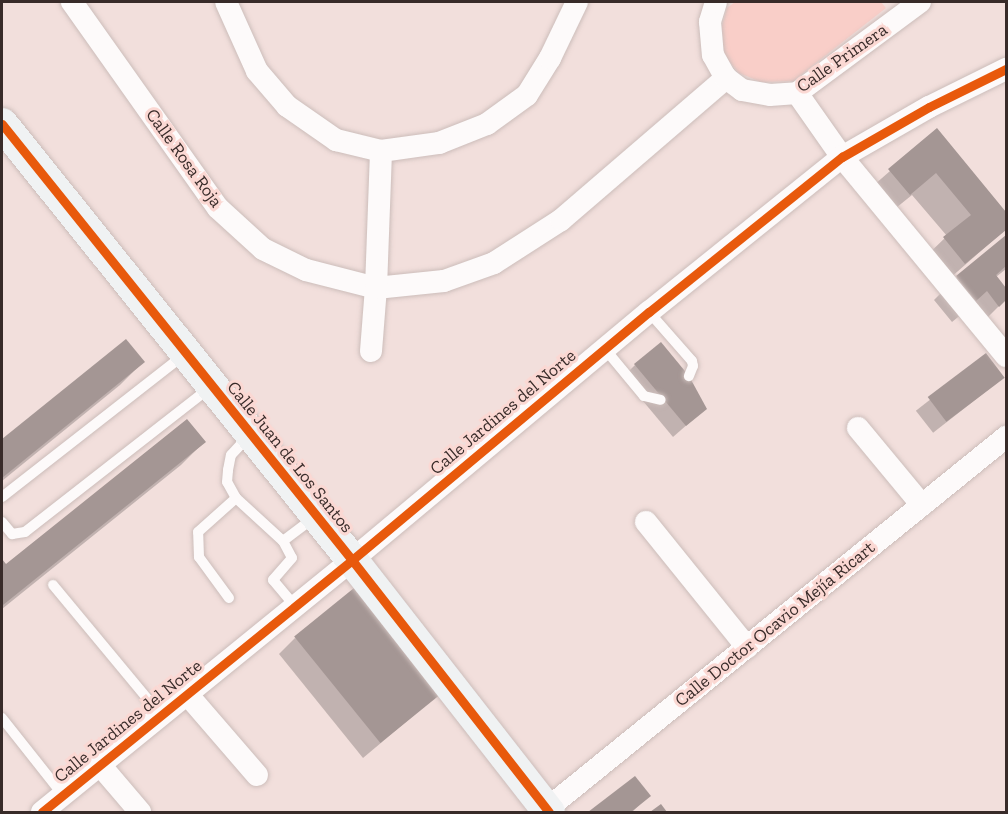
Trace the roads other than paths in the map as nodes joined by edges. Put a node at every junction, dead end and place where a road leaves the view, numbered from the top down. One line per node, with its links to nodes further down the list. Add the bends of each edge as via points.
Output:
1 (72, 2): 12 (street, Calle Rosa Roja, via 218,208 263,249 306,270)
2 (226, 2): 10 (street, via 257,71 287,106 336,140)
3 (576, 2): 10 (street, via 550,58 527,95 487,124 439,143)
4 (716, 2): 7 (street, via 710,22 713,55)
5 (920, 2): 8 (street, Calle Primera)
6 (1006, 69): 11 (street, Calle Jardines del Norte)
7 (726, 78): 8 (street, Calle Primera, via 742,90 770,95); 12 (street, Calle Rosa Roja, via 561,220 495,263 444,281)
8 (797, 93): 11 (street)
9 (2, 124): 16 (street, Calle Juan de Los Santos)
10 (381, 150): 12 (street)
11 (842, 157): 13 (street, Calle Jardines del Norte); 17 (street)
12 (376, 288): 15 (street)
13 (649, 312): 14 (street, Calle Jardines del Norte); 18 (lane, via 692,361)
14 (604, 349): 20 (lane, via 644,396); 31 (street, Calle Jardines del Norte)
15 (371, 351)
16 (186, 354): 19 (street, Calle Juan de Los Santos); 24 (lane)
17 (1006, 356)
18 (689, 376)
19 (212, 386): 22 (street, Calle Juan de Los Santos); 28 (lane, via 25,532 12,534)
20 (662, 400)
21 (858, 428): 26 (street)
22 (250, 434): 25 (lane, via 231,455 227,482); 27 (street, Calle Juan de Los Santos)
23 (1006, 437): 26 (street, Calle Doctor Ocavio Mejía Ricart)
24 (2, 497)
25 (236, 498): 30 (lane); 33 (lane, via 198,532 197,541 199,557)
26 (922, 505): 35 (street, Calle Doctor Ocavio Mejía Ricart)
27 (316, 516): 30 (lane); 31 (street, Calle Juan de Los Santos)
28 (2, 522)
29 (645, 522): 35 (street)
30 (283, 541): 34 (lane, via 292,558 273,580)
31 (352, 560): 34 (street, Calle Jardines del Norte); 42 (street, Calle Juan de Los Santos)
32 (53, 585): 37 (lane)
33 (229, 598)
34 (295, 606): 36 (street, Calle Jardines del Norte)
35 (747, 647): 42 (street, Calle Doctor Ocavio Mejía Ricart)
36 (187, 694): 37 (street, Calle Jardines del Norte); 40 (street)
37 (161, 715): 39 (street, Calle Jardines del Norte)
38 (2, 718): 41 (lane)
39 (100, 765): 41 (street, Calle Jardines del Norte); 44 (street)
40 (257, 775)
41 (63, 795): 43 (street, Calle Jardines del Norte)
42 (546, 812)
43 (42, 813)
44 (140, 813)

